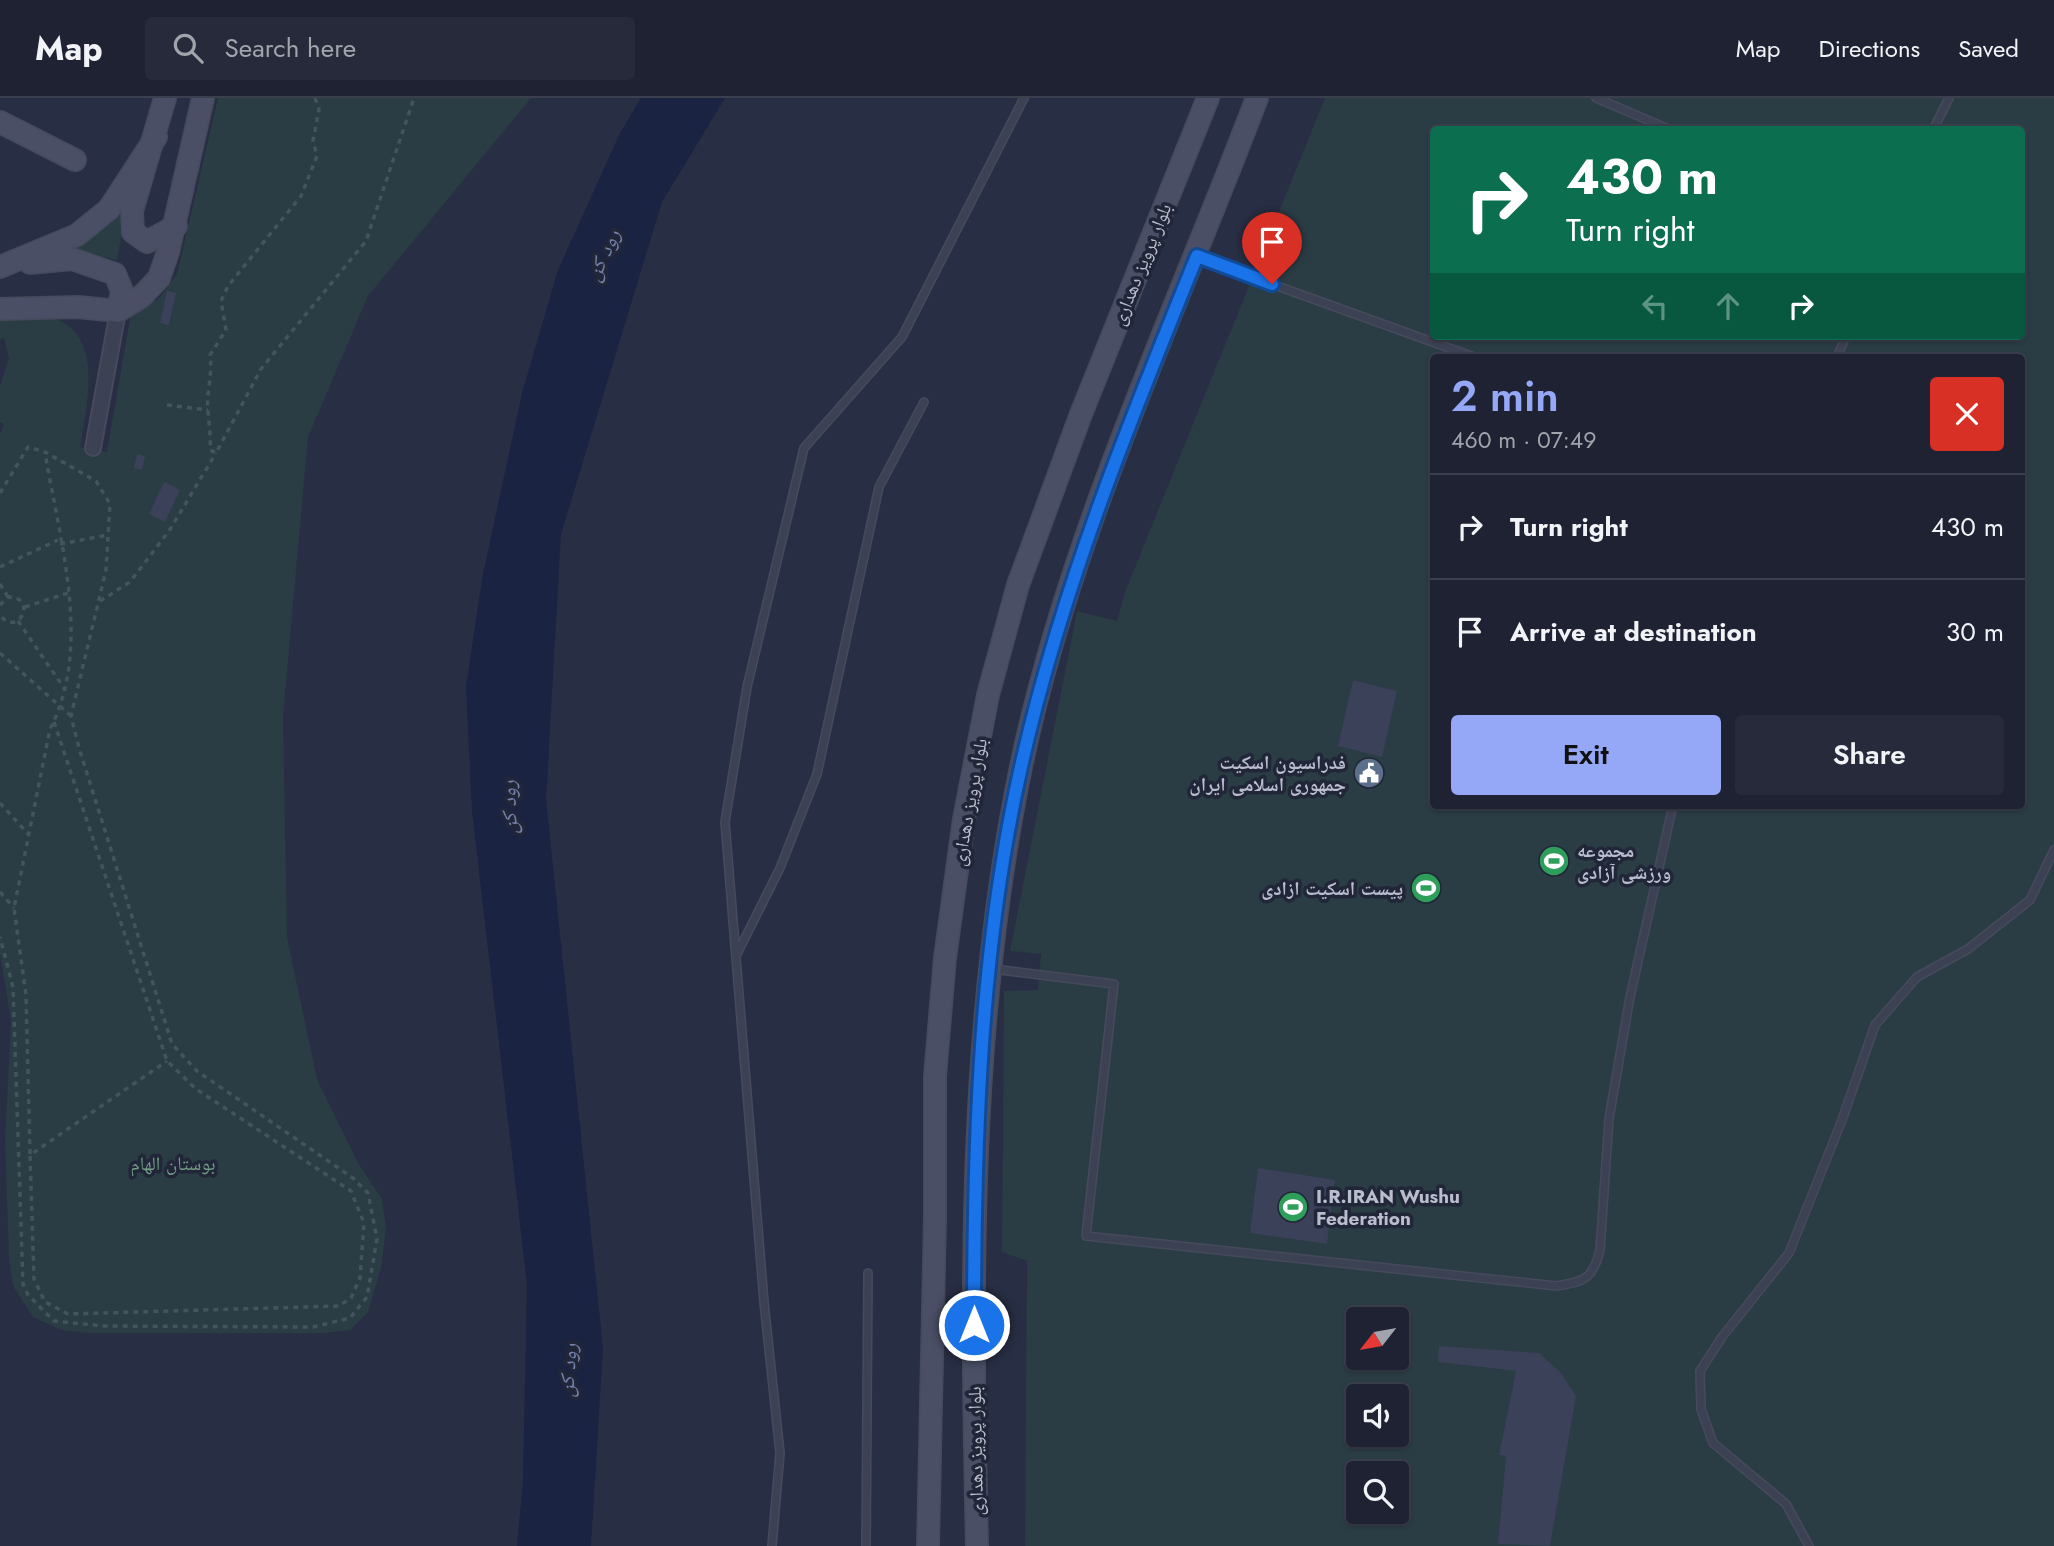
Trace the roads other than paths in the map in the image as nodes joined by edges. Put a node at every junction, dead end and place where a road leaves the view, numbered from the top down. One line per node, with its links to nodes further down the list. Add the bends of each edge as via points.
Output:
1 (165, 98): 11 (main road)
2 (203, 98): 13 (main road)
3 (1024, 98): 23 (lane, via 902,337 804,448 747,687 725,822)
4 (1208, 98): 28 (main road, بلوار پرویز دهداری, via 1023,572 983,720 947,944 935,1076)
5 (1257, 98): 14 (main road, بلوار پرویز دهداری)
6 (1596, 98): 9 (lane)
7 (1948, 98): 10 (lane)
8 (0, 122): 12 (main road)
9 (1662, 126)
10 (1935, 126)
11 (156, 137): 13 (main road, via 132,211 133,232 146,242); 15 (main road, via 109,209 77,235)
12 (75, 160)
13 (176, 226): 17 (main road, via 159,278 141,298)
14 (1197, 256): 18 (lane); 24 (main road, بلوار پرویز دهداری, via 1121,443 1051,655 1002,864)
15 (0, 268): 17 (main road, via 55,258 99,266 115,274 122,291)
16 (0, 309): 17 (main road)
17 (118, 311): 20 (street)
18 (1466, 354)
19 (924, 402): 23 (lane, via 879,487 817,774 780,867)
20 (93, 448)
21 (1672, 809): 24 (lane, via 1630,997 1609,1119 1600,1250 1595,1269 1580,1283 1556,1286 1086,1236 1114,984)
22 (2054, 850): 30 (lane, via 2030,900 1968,949 1917,977 1875,1025 1789,1253 1700,1371 1701,1409 1713,1443 1786,1504)
23 (736, 957): 26 (lane, via 779,1452)
24 (989, 968): 29 (main road, بلوار پرویز دهداری, via 973,1221)
25 (868, 1273): 27 (lane)
26 (772, 1546)
27 (866, 1546)
28 (928, 1546)
29 (977, 1546)
30 (1809, 1546)

